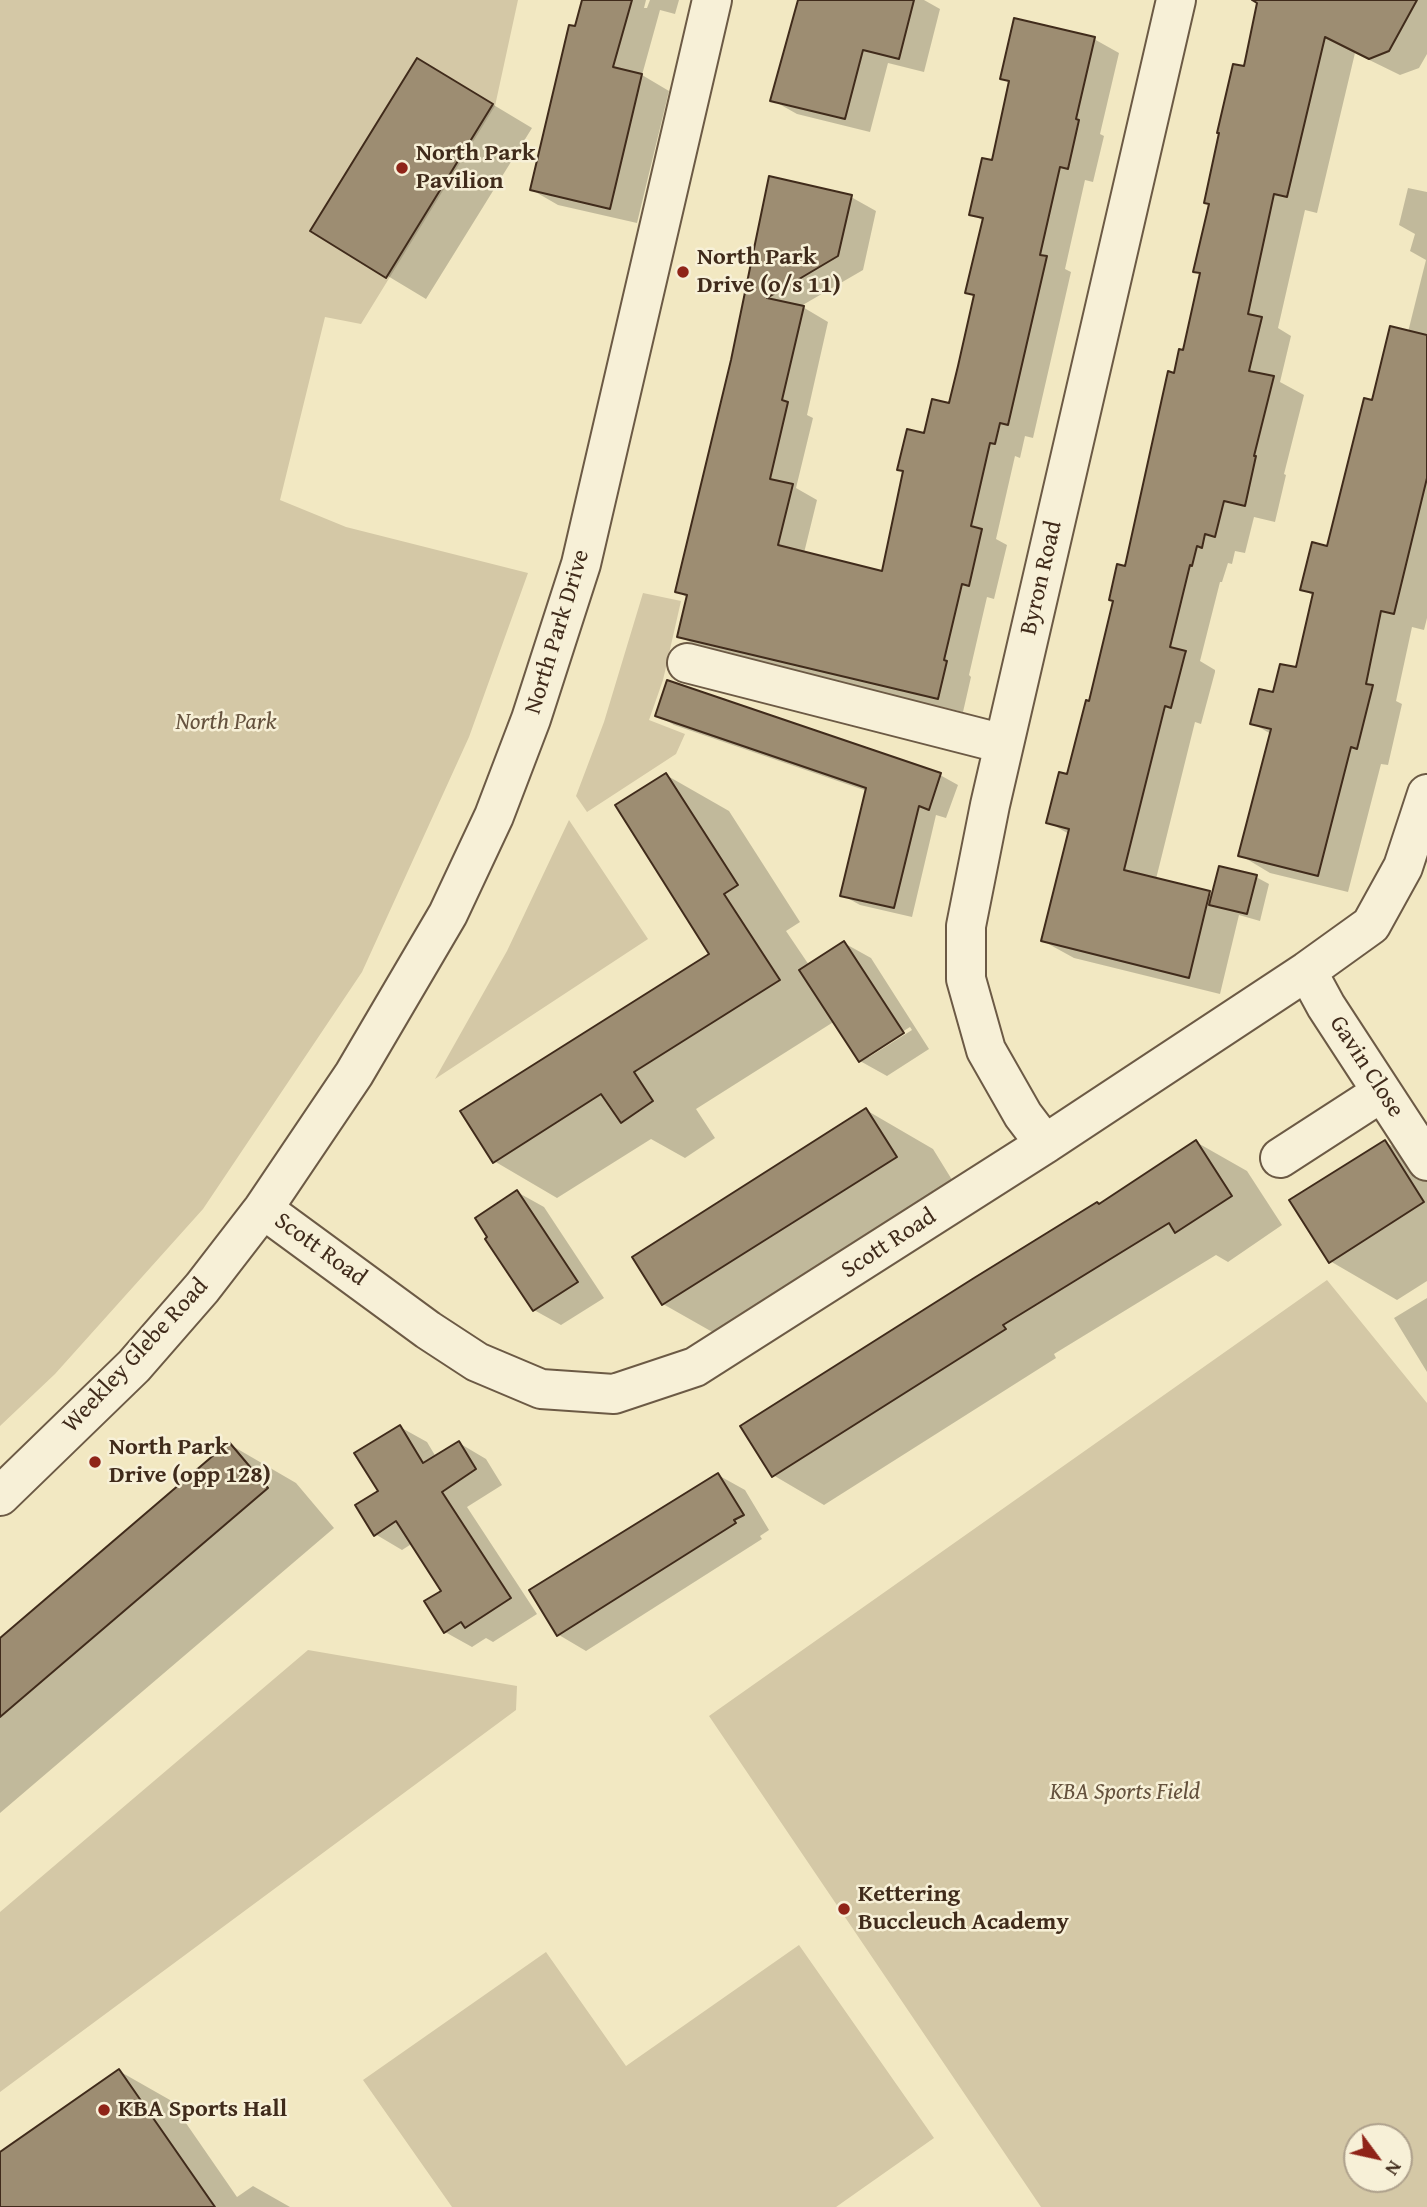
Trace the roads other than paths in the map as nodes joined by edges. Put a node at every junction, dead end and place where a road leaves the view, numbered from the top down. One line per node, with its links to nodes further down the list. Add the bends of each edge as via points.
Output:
1 (712, 0): 11 (street, North Park Drive, via 581,564 531,719 494,816 448,914 354,1074)
2 (1176, 0): 4 (street, Byron Road)
3 (687, 663): 4 (street)
4 (1004, 744): 8 (street, Byron Road, via 965,926 967,979 986,1050)
5 (1427, 794): 6 (street, Scott Road, via 1403,867 1371,925)
6 (1307, 971): 7 (street, Gavin Close); 8 (street, Scott Road)
7 (1382, 1092): 9 (street, Gavin Close); 10 (street)
8 (1045, 1144): 11 (street, Scott Road, via 695,1367 614,1394 541,1389 477,1362)
9 (1422, 1144)
10 (1280, 1158)
11 (263, 1209): 12 (street, Weekley Glebe Road, via 134,1366)
12 (0, 1496)

